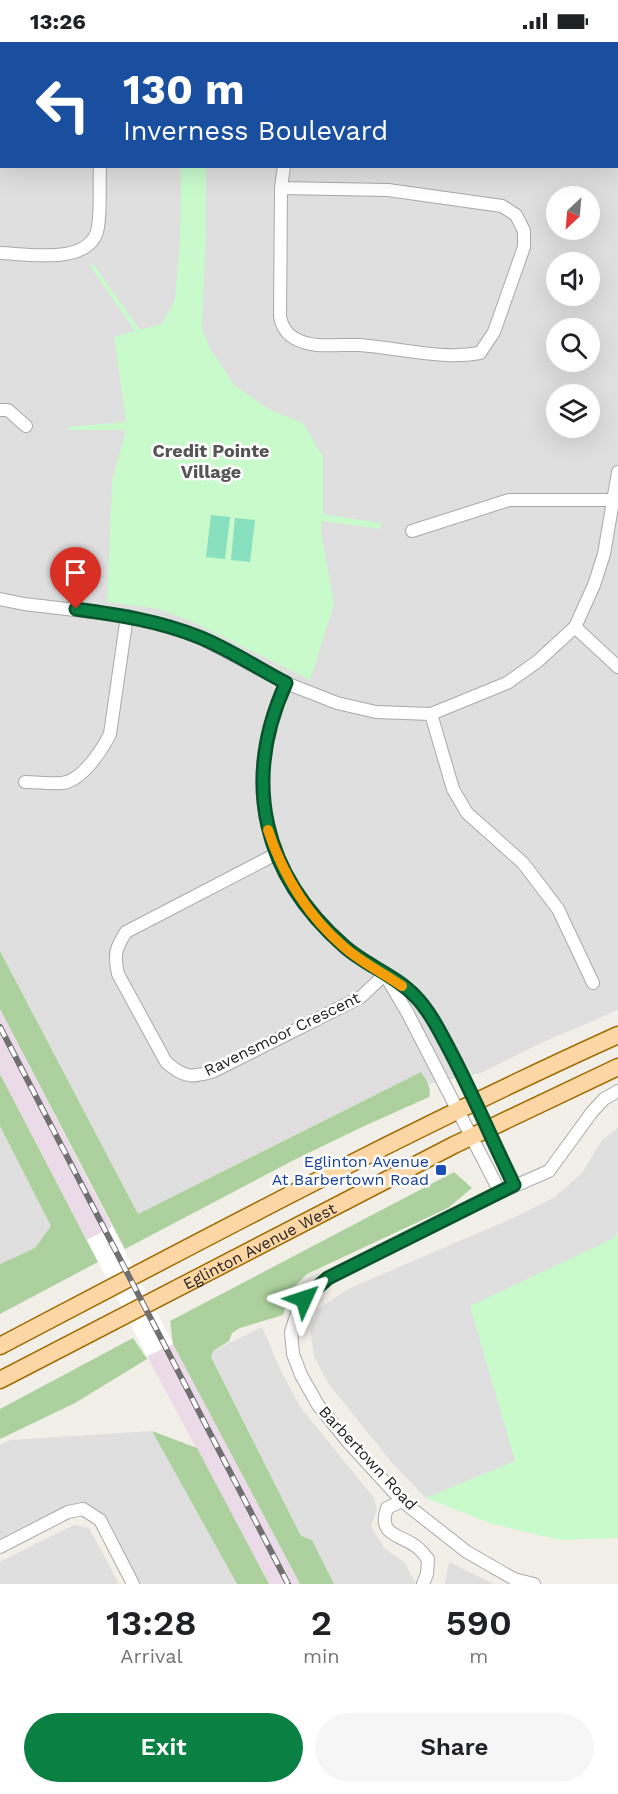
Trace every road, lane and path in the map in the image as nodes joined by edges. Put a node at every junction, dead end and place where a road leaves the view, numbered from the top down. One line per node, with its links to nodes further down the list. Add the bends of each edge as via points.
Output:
1 (100, 168): 4 (street, via 98,229 92,242 63,255)
2 (284, 168): 3 (street)
3 (281, 188): 3 (street, via 280,317 293,338 308,344 462,356 480,353 494,332 524,247 524,231 516,215 502,206 388,190)
4 (0, 254)
5 (0, 410): 6 (street, via 8,410)
6 (27, 426)
7 (618, 472): 8 (street)
8 (613, 501): 9 (street, via 509,500); 12 (street, via 604,554)
9 (412, 531)
10 (0, 600): 11 (street)
11 (127, 616): 14 (street, via 201,638); 16 (street, via 110,734 101,751 87,768 65,783)
12 (575, 627): 13 (street); 15 (street, via 507,683)
13 (618, 667)
14 (286, 683): 15 (street, via 366,710); 17 (street, via 272,718 263,760 265,823)
15 (431, 714): 19 (street, via 453,789 467,813 523,863 558,909)
16 (25, 782)
17 (276, 854): 18 (street, via 297,894 322,924 345,947); 18 (street, Ravensmoor Crescent, via 126,932 117,946 114,958 118,974 166,1062 177,1072 194,1077 214,1071 361,997)
18 (385, 974): 23 (street, via 415,996 430,1016); 24 (street)
19 (593, 983)
20 (618, 1035): 23 (main road, Eglinton Avenue West)
21 (618, 1067): 25 (main road, Eglinton Avenue West)
22 (618, 1091): 27 (street, Barbertown Road, via 592,1112 549,1171)
23 (475, 1102): 24 (main road, Eglinton Avenue West); 25 (street)
24 (458, 1110): 26 (street); 29 (main road, Eglinton Avenue West)
25 (487, 1128): 26 (main road, Eglinton Avenue West); 27 (street)
26 (472, 1136): 28 (street); 30 (main road, Eglinton Avenue West)
27 (514, 1185): 28 (street, Barbertown Road)
28 (500, 1192): 31 (street, Barbertown Road, via 328,1278 304,1299 297,1313 291,1332 293,1354 301,1375 318,1405)
29 (0, 1346)
30 (0, 1380)
31 (402, 1501): 34 (street, via 387,1508 385,1525 428,1559); 35 (street, Barbertown Road, via 467,1552 514,1579)
32 (0, 1546): 33 (street, via 68,1512 83,1509 100,1520)
33 (133, 1584)
34 (423, 1584)
35 (534, 1584)

